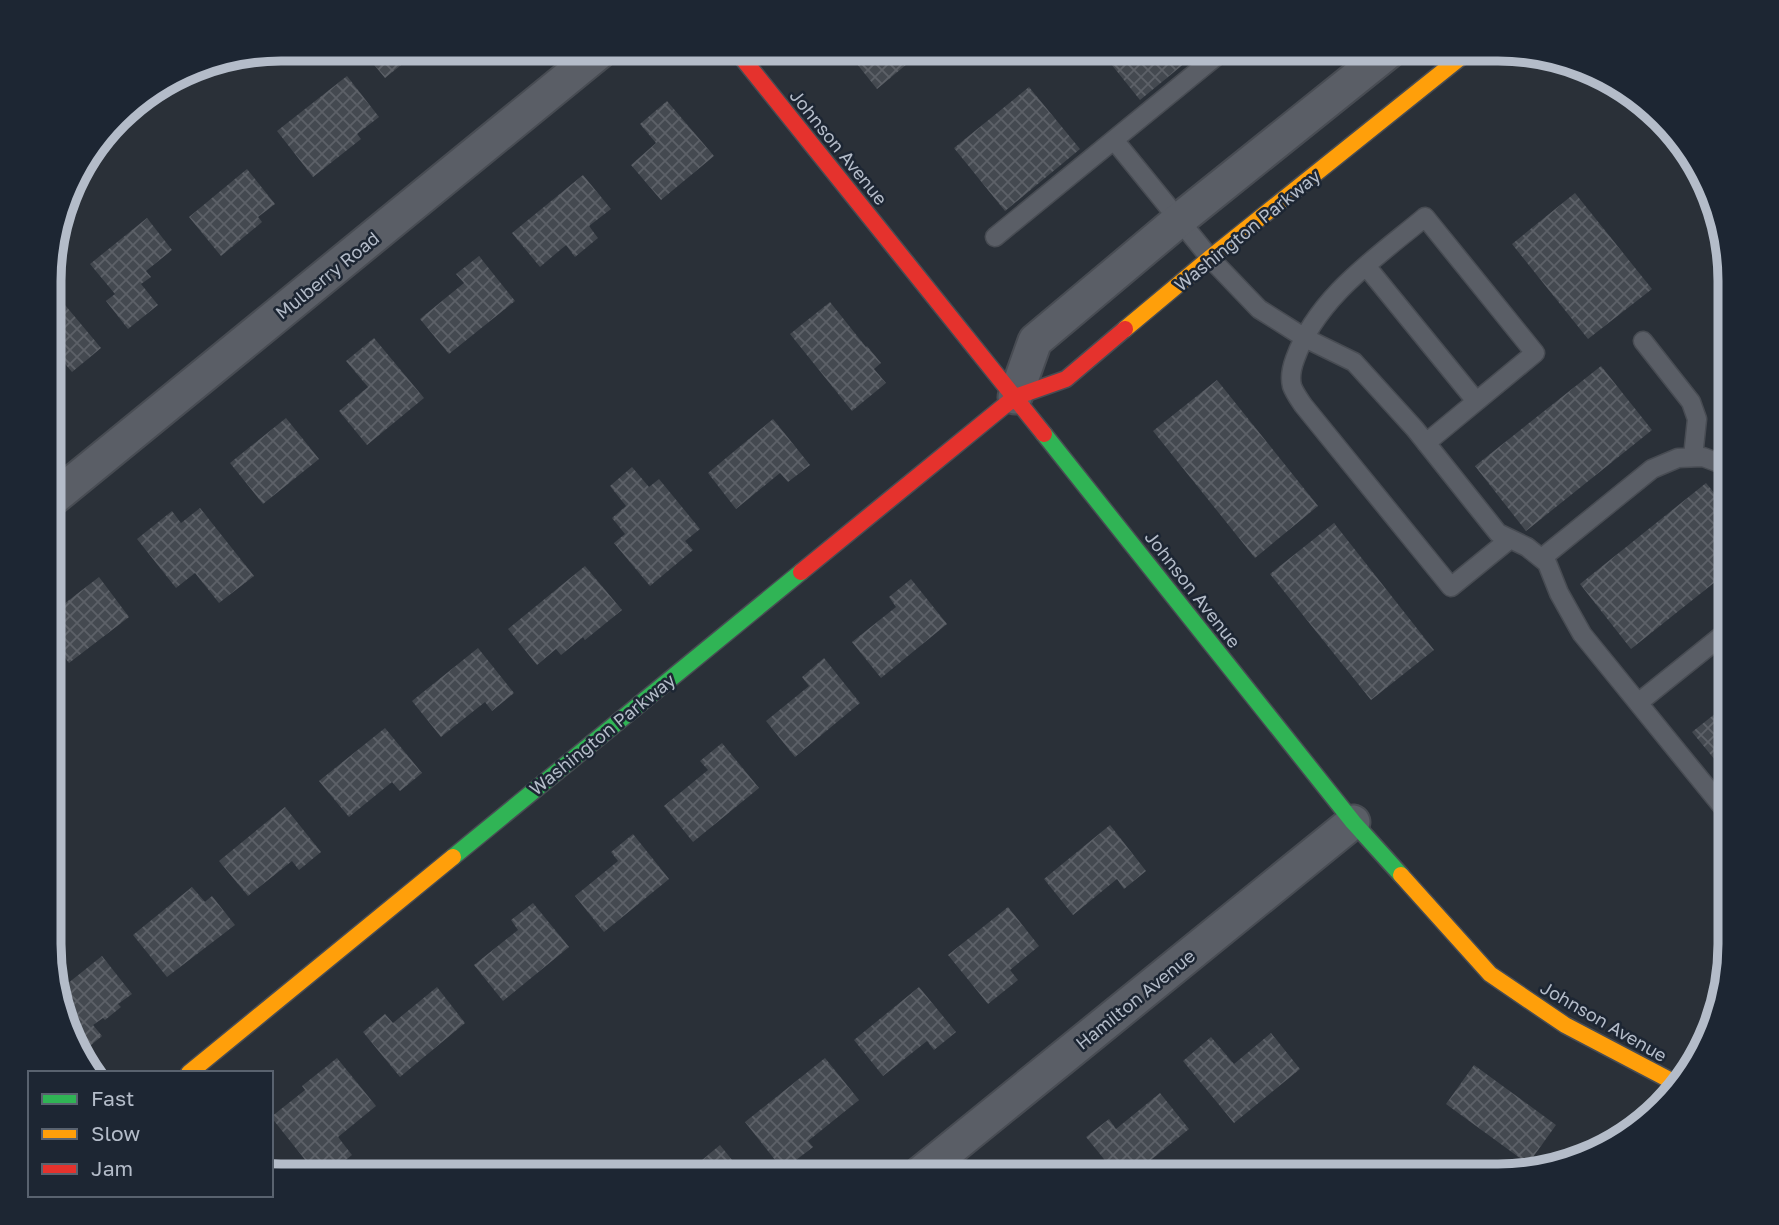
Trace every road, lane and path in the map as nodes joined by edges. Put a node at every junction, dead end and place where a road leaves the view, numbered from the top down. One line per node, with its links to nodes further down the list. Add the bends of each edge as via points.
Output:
1 (588, 61): 18 (street, Mulberry Road)
2 (745, 61): 13 (street, Johnson Avenue)
3 (1209, 62): 6 (lane)
4 (1376, 62): 7 (street)
5 (1456, 62): 9 (street, Washington Parkway)
6 (1114, 140): 7 (lane); 8 (lane)
7 (1179, 220): 9 (lane); 13 (street, via 1035,341)
8 (995, 237)
9 (1210, 258): 11 (lane, via 1259,309); 13 (street, Washington Parkway, via 1066,379)
10 (1366, 266): 11 (lane, via 1336,293); 14 (lane); 14 (lane, via 1425,216 1434,227 1535,352)
11 (1305, 338): 15 (lane, via 1354,362); 19 (lane, via 1292,368 1292,385 1303,405 1451,587)
12 (1643, 341): 16 (lane, via 1692,402 1697,419)
13 (1015, 397): 24 (street, Johnson Avenue); 25 (street, Washington Parkway)
14 (1476, 401): 15 (lane)
15 (1426, 443): 19 (lane, via 1498,533)
16 (1693, 457): 17 (lane); 20 (lane, via 1652,469)
17 (1717, 462)
18 (61, 492)
19 (1510, 539): 20 (lane)
20 (1542, 558): 22 (lane, via 1582,634)
21 (1717, 639): 22 (lane)
22 (1638, 703): 23 (lane)
23 (1717, 800)
24 (1353, 822): 26 (street, Johnson Avenue, via 1490,974 1565,1025); 27 (street, Hamilton Avenue)
25 (191, 1071)
26 (1668, 1082)
27 (932, 1164)

